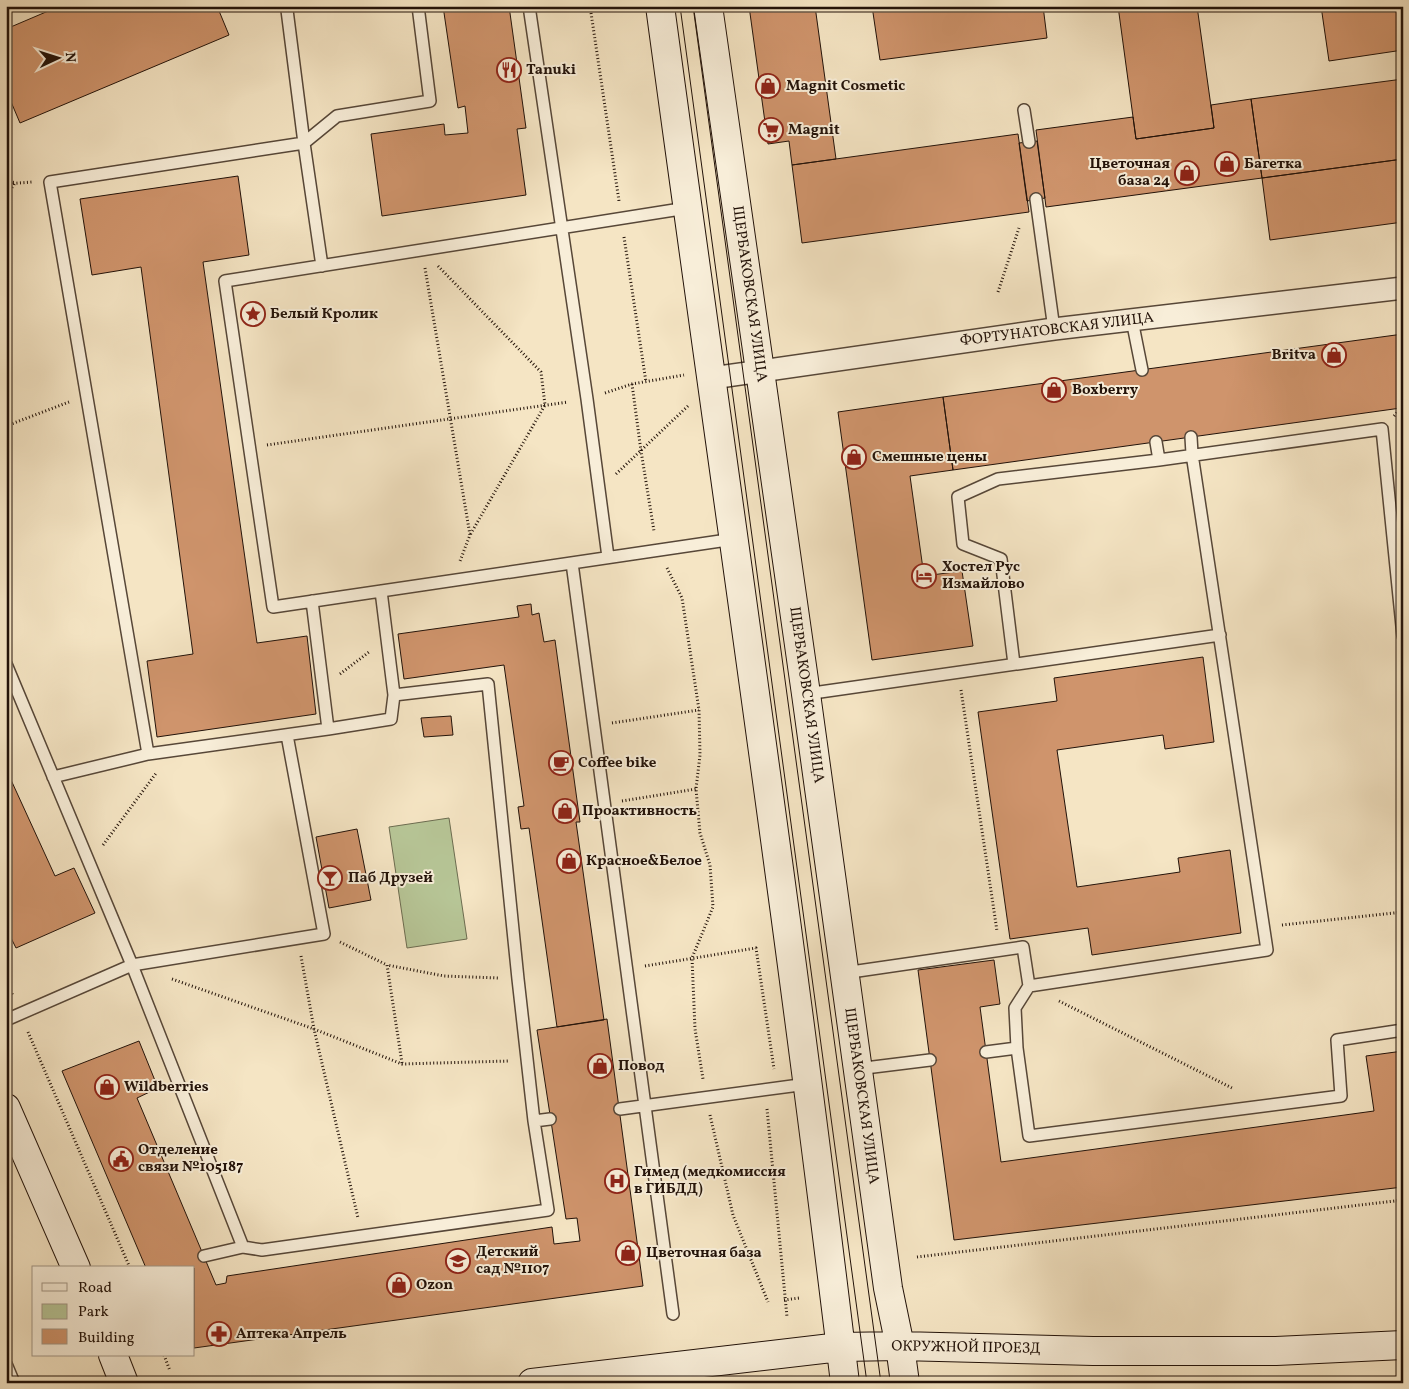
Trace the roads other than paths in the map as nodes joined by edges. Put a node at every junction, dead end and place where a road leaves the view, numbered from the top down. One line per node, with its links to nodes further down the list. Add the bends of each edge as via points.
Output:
1 (418, 6): 8 (lane, via 430,101 337,116)
2 (528, 6): 11 (lane)
3 (660, 6): 10 (main road)
4 (708, 6): 17 (main road, ЩЕРБАКОВСКАЯ УЛИЦА)
5 (286, 10): 8 (lane)
6 (1024, 110): 7 (lane)
7 (1029, 142)
8 (304, 143): 12 (lane); 36 (lane, via 50,182)
9 (1036, 199): 15 (lane)
10 (687, 208): 11 (lane); 18 (main road)
11 (561, 228): 12 (lane); 24 (lane)
12 (322, 266): 27 (lane, via 225,281 273,607)
13 (1403, 288): 14 (street, ФОРТУНАТОВСКАЯ УЛИЦА)
14 (1132, 320): 15 (street, ФОРТУНАТОВСКАЯ УЛИЦА); 16 (lane)
15 (1054, 329): 17 (street, ФОРТУНАТОВСКАЯ УЛИЦА)
16 (1142, 370)
17 (759, 371): 18 (street, ФОРТУНАТОВСКАЯ УЛИЦА); 32 (main road, ЩЕРБАКОВСКАЯ УЛИЦА)
18 (700, 376): 23 (main road)
19 (1191, 438): 21 (lane)
20 (1156, 442): 22 (lane)
21 (1192, 454): 22 (lane); 28 (lane); 29 (lane, via 1382,429)
22 (1159, 460): 31 (lane, via 998,479 958,496 963,544 1001,559)
23 (734, 539): 24 (lane); 47 (main road)
24 (608, 558): 25 (lane)
25 (572, 563): 26 (lane); 48 (lane)
26 (381, 591): 27 (lane); 33 (lane)
27 (312, 601): 34 (lane)
28 (1220, 635): 31 (lane); 40 (lane, via 1267,950)
29 (1403, 636)
30 (6, 664): 37 (lane)
31 (1014, 664): 32 (lane)
32 (806, 694): 39 (main road, ЩЕРБАКОВСКАЯ УЛИЦА)
33 (394, 695): 34 (lane, via 391,719); 52 (lane, via 488,684)
34 (328, 729): 35 (lane)
35 (287, 735): 36 (lane); 38 (lane, via 324,934)
36 (148, 754): 37 (lane)
37 (53, 777): 38 (lane)
38 (132, 965): 41 (lane); 53 (lane)
39 (844, 973): 40 (lane, via 1023,947); 46 (main road, ЩЕРБАКОВСКАЯ УЛИЦА)
40 (1029, 986): 43 (lane, via 1015,1008)
41 (6, 1020)
42 (1403, 1030): 43 (lane, via 1337,1040 1341,1096 1029,1136)
43 (1017, 1048): 44 (lane)
44 (986, 1052)
45 (930, 1060): 46 (lane)
46 (857, 1069): 58 (main road, ЩЕРБАКОВСКАЯ УЛИЦА, via 888,1288)
47 (807, 1084): 48 (lane); 59 (main road)
48 (645, 1106): 50 (lane); 56 (lane)
49 (6, 1108): 55 (main road)
50 (620, 1109)
51 (550, 1119): 52 (lane)
52 (534, 1121): 53 (lane, via 548,1210 262,1250)
53 (243, 1247): 54 (lane)
54 (204, 1256)
55 (75, 1266)
56 (674, 1314)
57 (1403, 1345): 58 (main road, ОКРУЖНОЙ ПРОЕЗД, via 1276,1351 1084,1351)
58 (900, 1346): 59 (main road, ОКРУЖНОЙ ПРОЕЗД); 66 (main road, ЩЕРБАКОВСКАЯ УЛИЦА)
59 (840, 1347): 64 (main road, ОКРУЖНОЙ ПРОЕЗД); 65 (main road)
60 (113, 1356): 63 (main road)
61 (6, 1364): 62 (lane)
62 (14, 1383)
63 (124, 1383)
64 (532, 1383)
65 (844, 1383)
66 (905, 1383)

